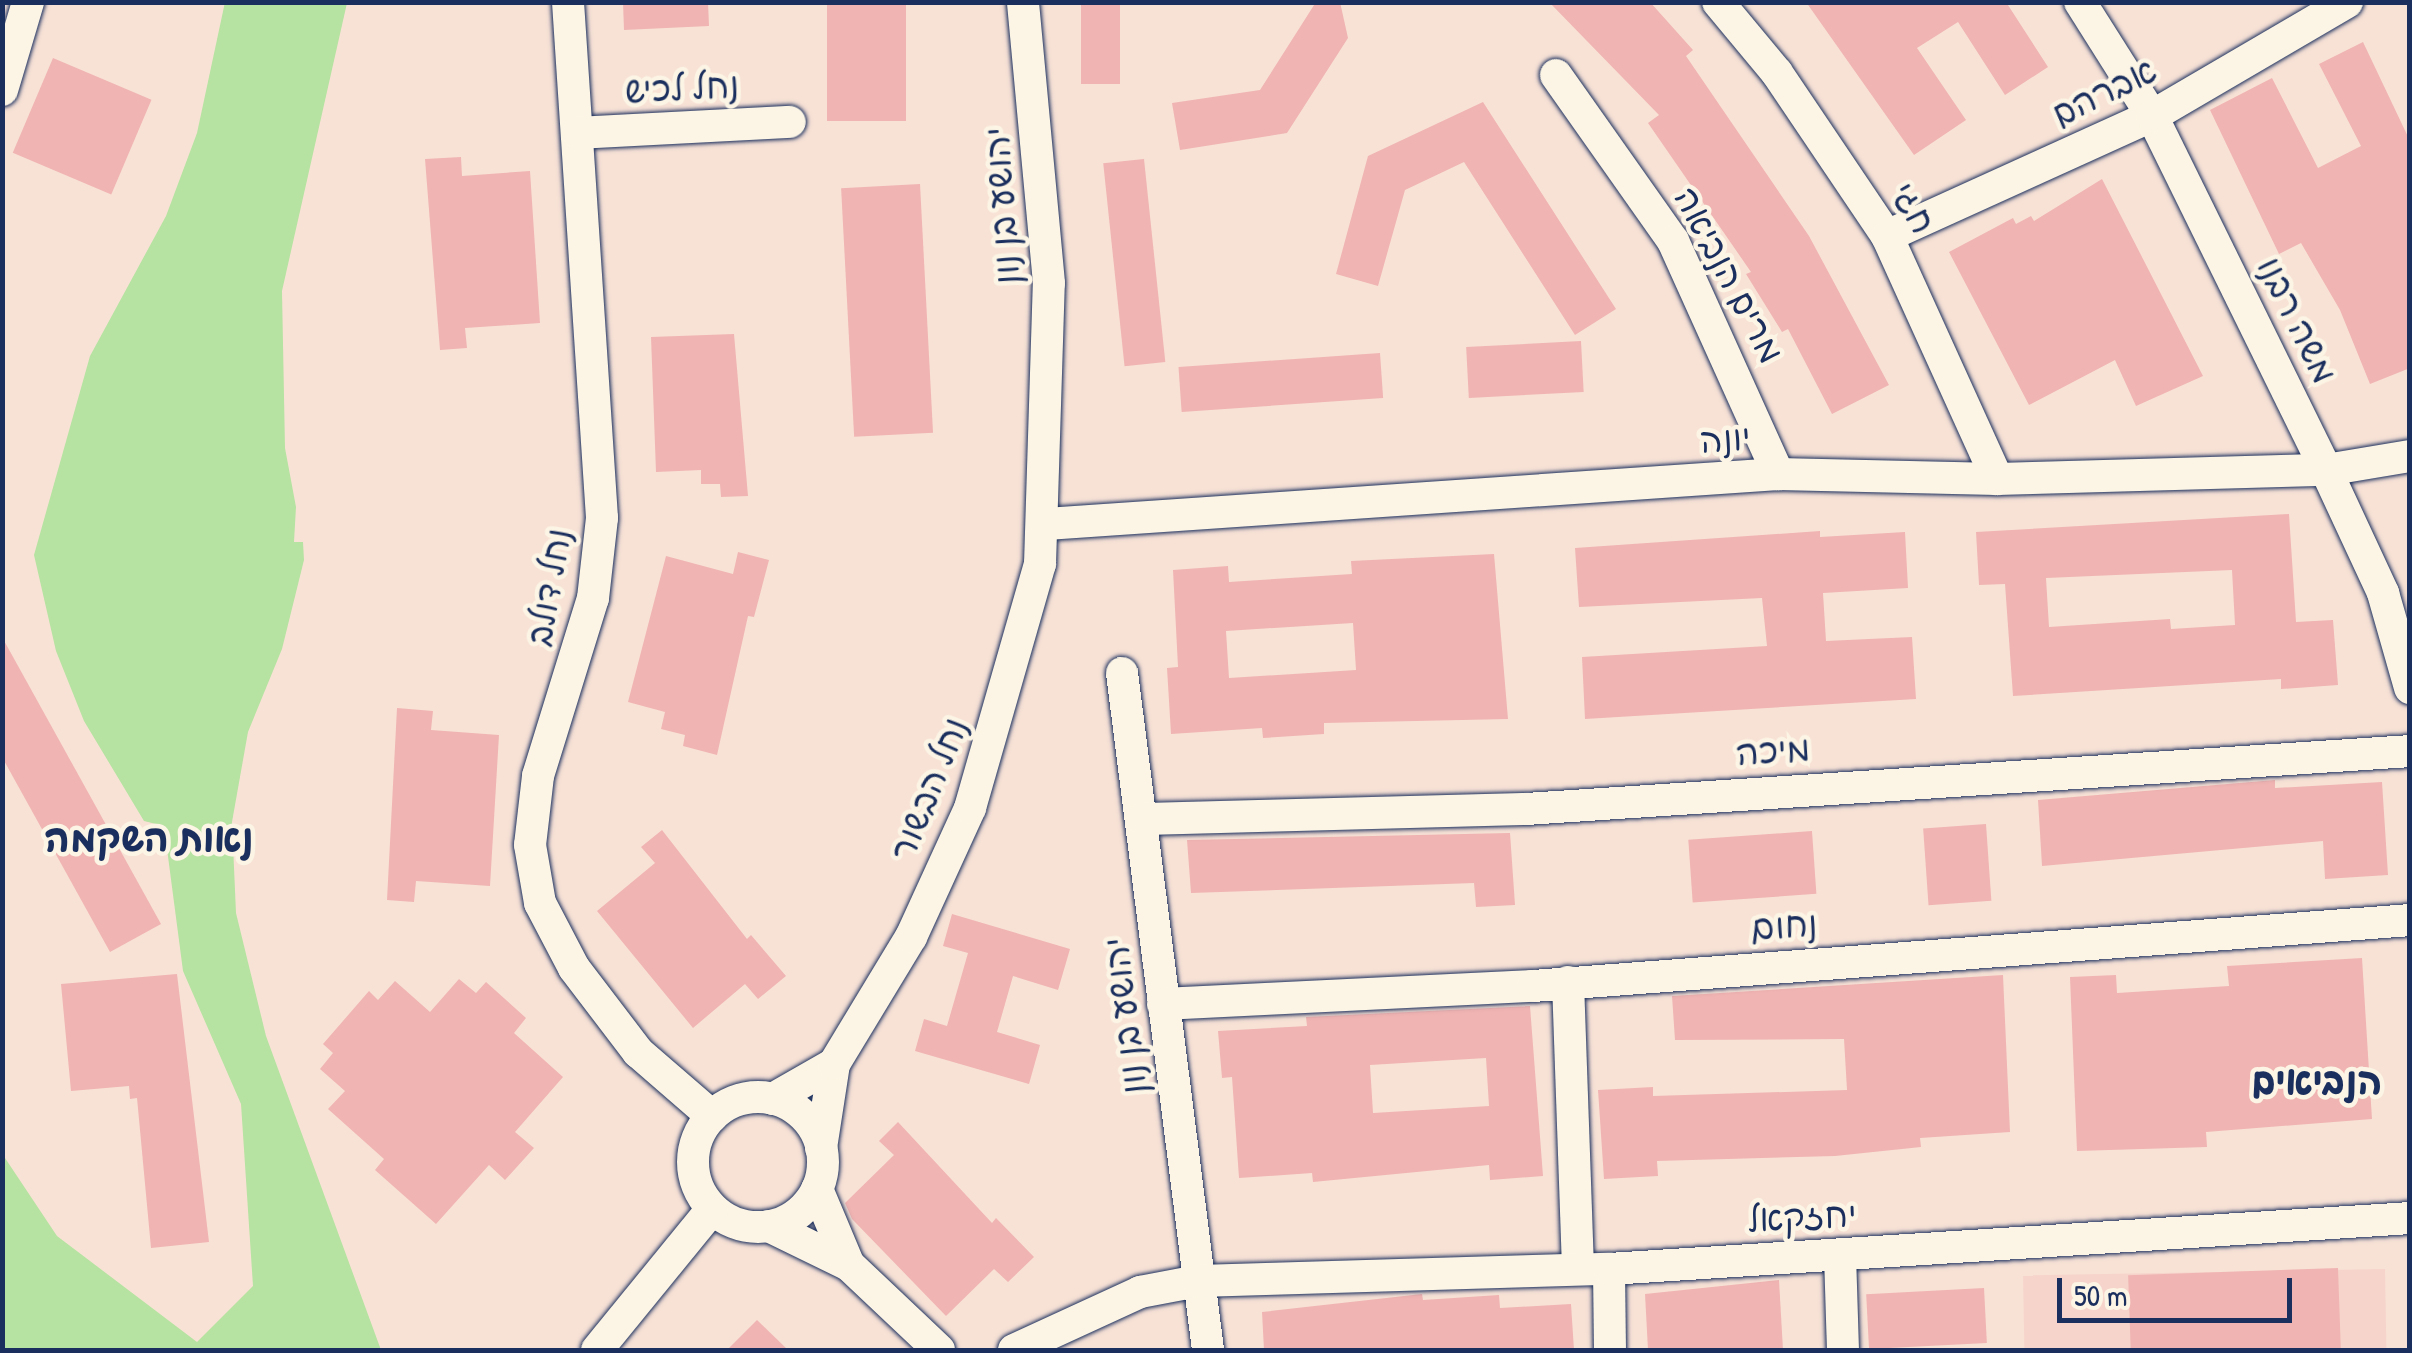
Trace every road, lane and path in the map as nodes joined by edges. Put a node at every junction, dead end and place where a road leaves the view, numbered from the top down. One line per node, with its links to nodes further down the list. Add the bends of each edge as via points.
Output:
1 (28, 2): 8 (street)
2 (568, 2): 11 (street, נחל דולב)
3 (1023, 2): 17 (street, יהושע בן נון, via 1049,283)
4 (1718, 2): 12 (street, חגי, via 1776,72)
5 (2080, 2): 9 (street, משה רבנו)
6 (2347, 2): 9 (street, אברהם)
7 (1556, 75): 15 (street, מרים הנביאה, via 1673,240)
8 (2, 90)
9 (2152, 116): 12 (street, אברהם); 14 (street, משה רבנו)
10 (790, 122): 11 (street, נחל לכיש)
11 (578, 133): 27 (street, נחל דולב, via 602,518 594,598 538,776 530,845 540,903 574,968 638,1052)
12 (1887, 236): 16 (street, חגי)
13 (2410, 456): 14 (street, יונה)
14 (2326, 470): 16 (street, יונה); 19 (street, משה רבנו, via 2383,593)
15 (1778, 474): 16 (street, יונה); 17 (street, יונה)
16 (1997, 480)
17 (1046, 524): 25 (street, נחל הבשור, via 1017,660 970,808 911,936)
18 (1122, 673): 21 (street, יהושע בן נון)
19 (2410, 688)
20 (2410, 751): 21 (street, מיכה, via 1526,809)
21 (1142, 819): 24 (street, יהושע בן נון)
22 (2410, 920): 23 (street, נחום)
23 (1568, 982): 24 (street, נחום); 35 (street)
24 (1164, 1004): 36 (street, יהושע בן נון)
25 (834, 1064): 26 (street, נחל הבשור); 28 (street, נחל הבשור)
26 (773, 1099): 27 (street, via 744,1098); 28 (street, via 804,1116)
27 (712, 1116): 30 (street, via 700,1132 694,1170)
28 (821, 1148): 29 (street)
29 (817, 1189): 32 (street, via 798,1213); 34 (street)
30 (712, 1209): 32 (street, via 738,1224); 37 (street)
31 (2410, 1218): 33 (street, יחזקאל)
32 (768, 1226): 34 (street)
33 (1840, 1255): 35 (street, יחזקאל); 42 (street)
34 (849, 1266): 38 (street)
35 (1594, 1269): 36 (street, יחזקאל); 41 (street)
36 (1198, 1281): 39 (street, יחזקאל, via 1140,1292); 40 (street, יהושע בן נון)
37 (597, 1350)
38 (939, 1350)
39 (1014, 1350)
40 (1208, 1350)
41 (1610, 1350)
42 (1844, 1350)

